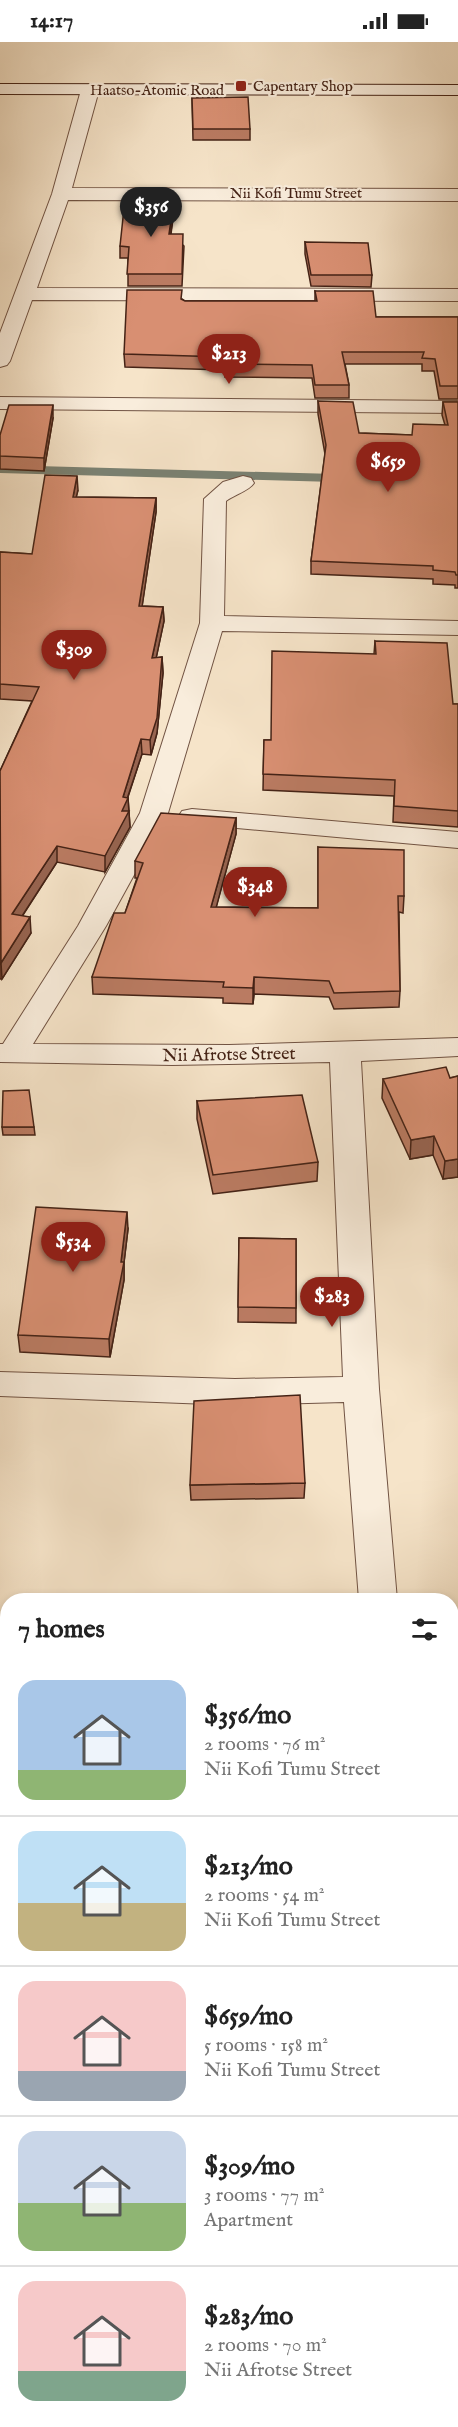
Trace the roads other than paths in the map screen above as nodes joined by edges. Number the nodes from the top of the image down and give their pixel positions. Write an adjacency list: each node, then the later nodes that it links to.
1 (0, 89): 2 (street, Haatso-Atomic Road)
2 (90, 90): 3 (street, Haatso-Atomic Road); 4 (street)
3 (458, 90)
4 (61, 194): 5 (street, Nii Kofi Tumu Street); 6 (street)
5 (458, 195)
6 (23, 294): 7 (street); 8 (street)
7 (458, 295)
8 (0, 361)
9 (0, 403): 10 (street)
10 (458, 407)
11 (243, 483): 12 (street)
12 (212, 623): 13 (street); 14 (street)
13 (458, 628)
14 (154, 813): 15 (street); 17 (street)
15 (458, 840)
16 (458, 1047): 18 (street, Nii Afrotse Street)
17 (6, 1053): 18 (street, Nii Afrotse Street)
18 (345, 1053): 20 (street)
19 (0, 1384): 20 (street)
20 (361, 1389): 21 (street)
21 (377, 1593)

